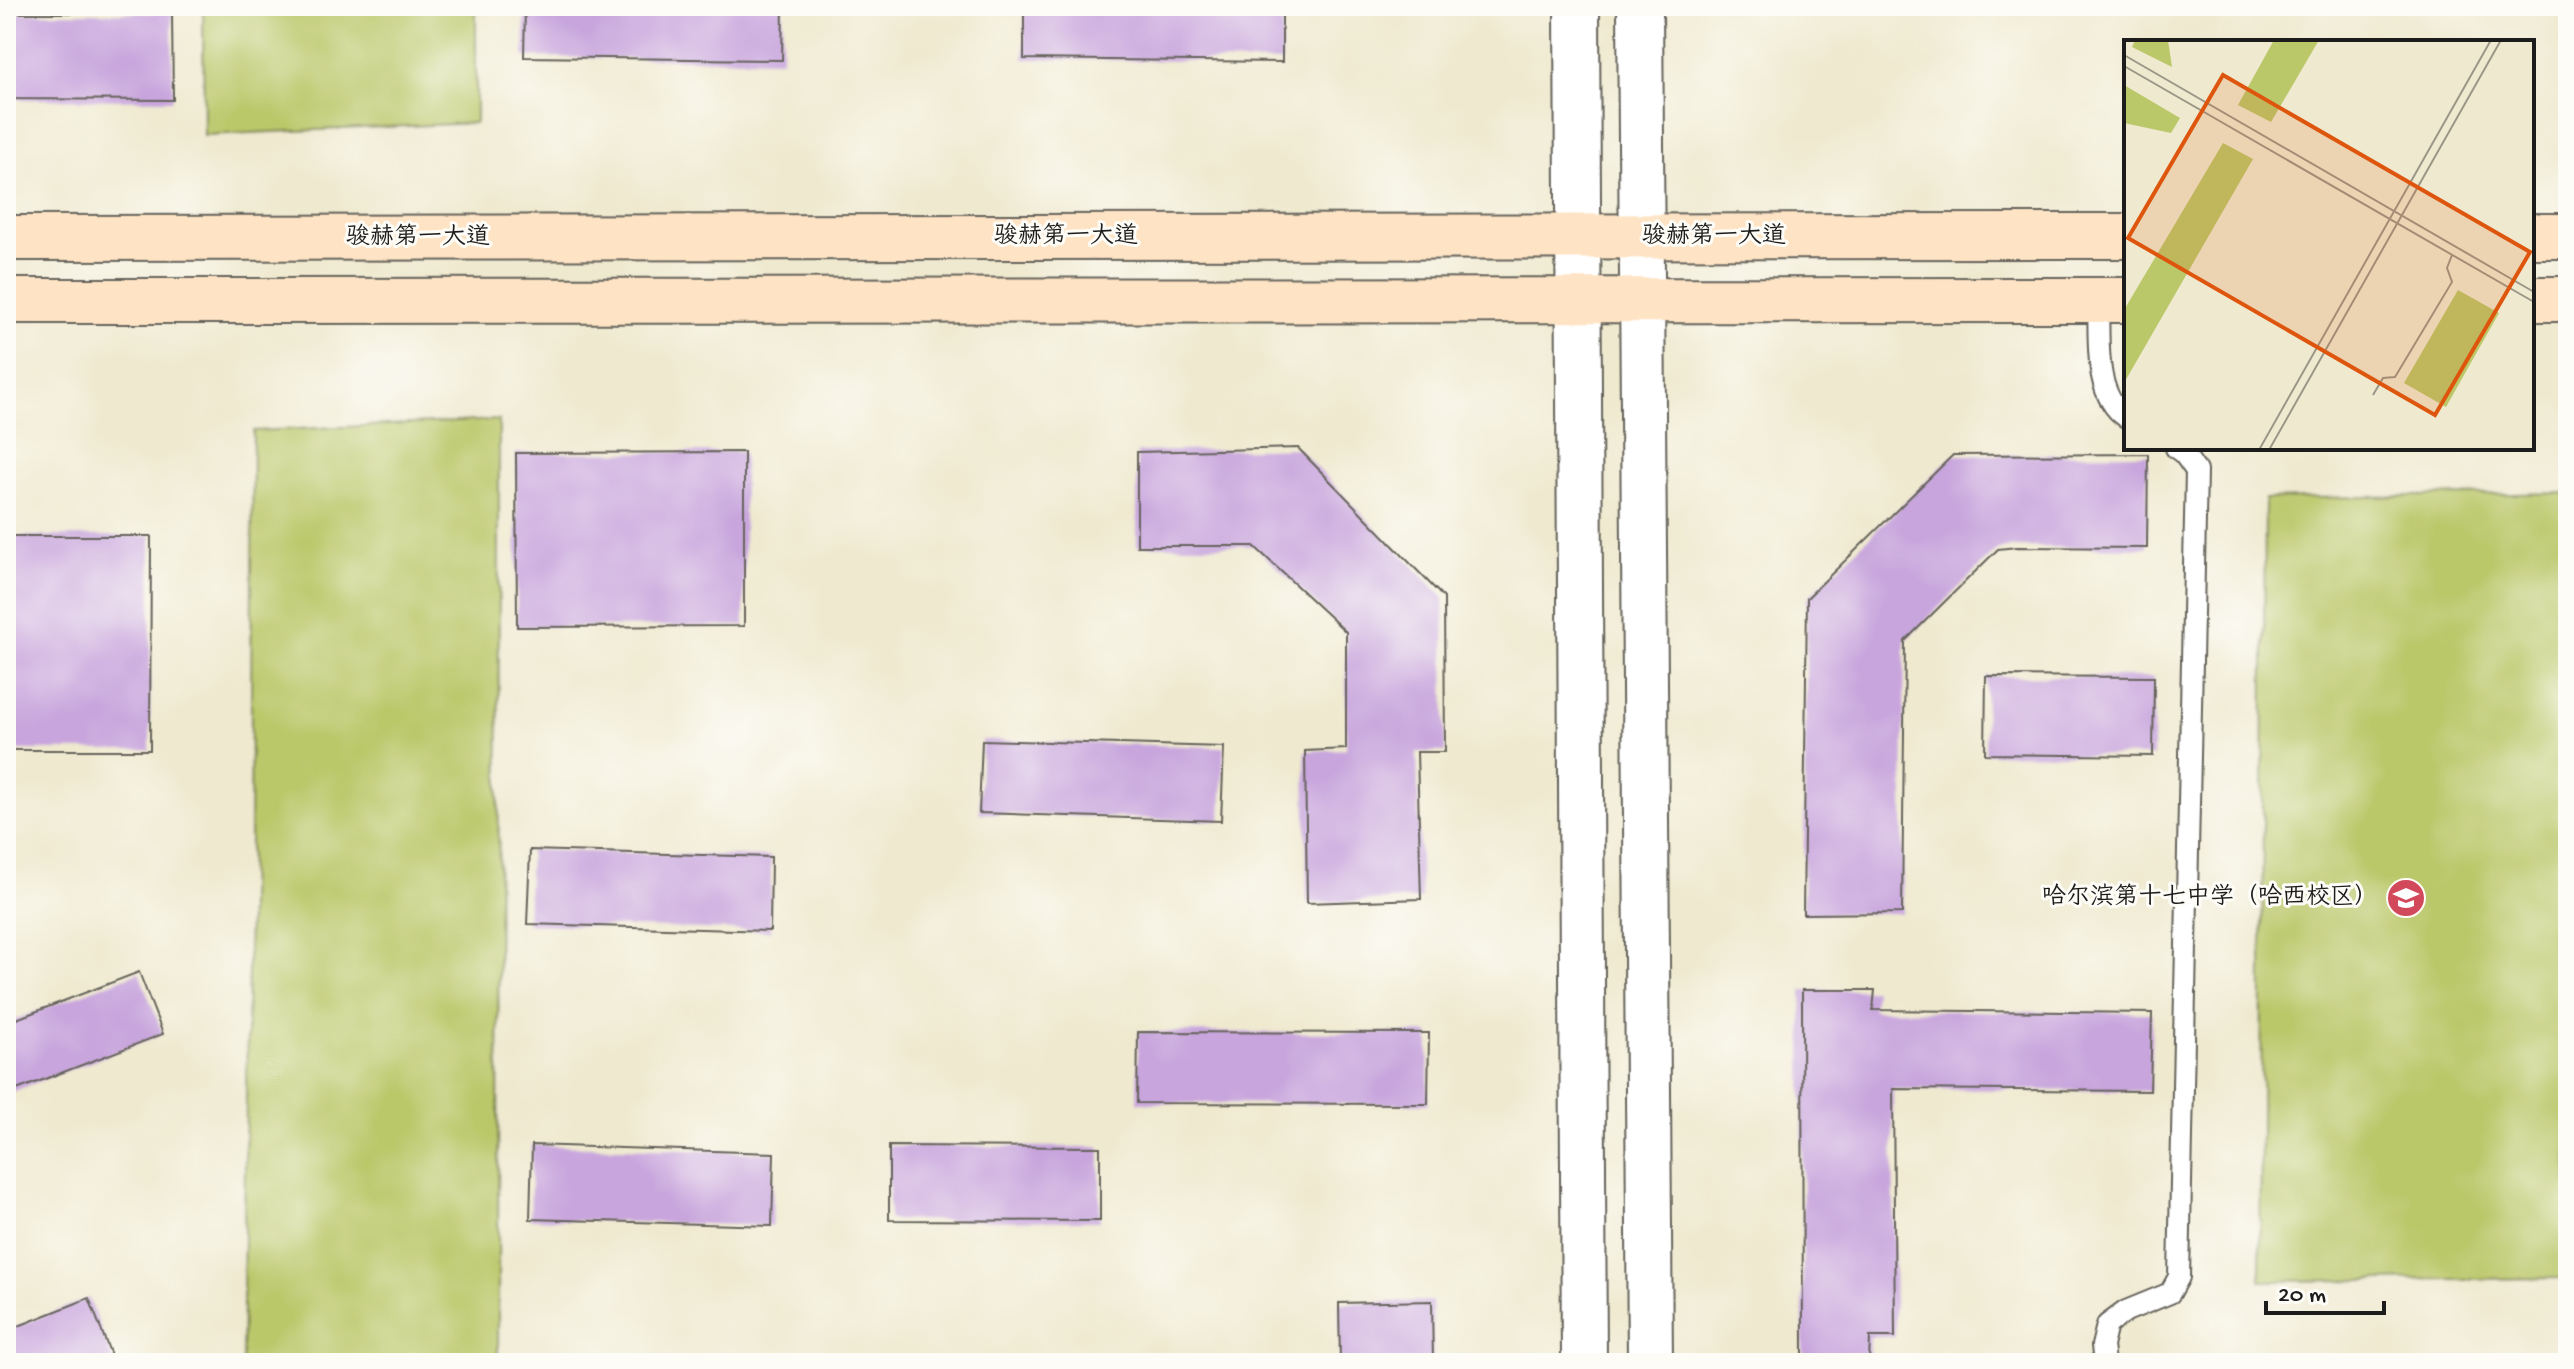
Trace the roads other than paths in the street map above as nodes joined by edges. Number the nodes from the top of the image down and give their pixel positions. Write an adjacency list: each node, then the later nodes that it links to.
1 (1577, 6): 6 (street)
2 (1640, 6): 7 (street)
3 (2124, 236): 7 (main road, 骏赫第一大道)
4 (2534, 236): 5 (main road)
5 (2568, 236)
6 (1580, 237): 7 (main road, 骏赫第一大道); 8 (main road, 骏赫第一大道); 11 (street)
7 (1642, 237): 12 (street)
8 (6, 238)
9 (2534, 299): 10 (main road)
10 (2568, 299)
11 (1580, 300): 12 (main road); 14 (main road); 17 (street)
12 (1644, 300): 13 (main road); 18 (street)
13 (2112, 300): 15 (lane)
14 (6, 301)
15 (2124, 415)
16 (2179, 450): 19 (lane)
17 (1584, 1363)
18 (1650, 1363)
19 (2104, 1363)

